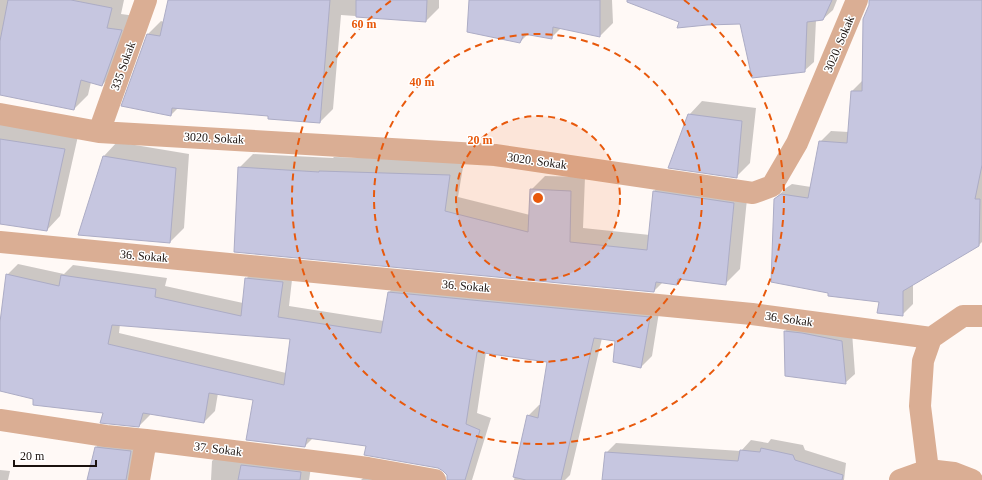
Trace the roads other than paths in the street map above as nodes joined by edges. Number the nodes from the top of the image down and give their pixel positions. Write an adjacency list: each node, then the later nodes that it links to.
1 (146, 0): 4 (street, 335 Sokak)
2 (857, 0): 4 (street, 3020. Sokak)
3 (0, 114): 4 (street, 3020. Sokak)
4 (99, 132)
5 (0, 242): 7 (street, 36. Sokak)
6 (982, 316): 7 (street)
7 (932, 338): 10 (street)
8 (0, 420): 9 (street, 37. Sokak)
9 (146, 440): 11 (street); 12 (street, 37. Sokak)
10 (928, 470): 13 (street); 14 (street)
11 (139, 480)
12 (435, 480)
13 (900, 480)
14 (972, 480)

